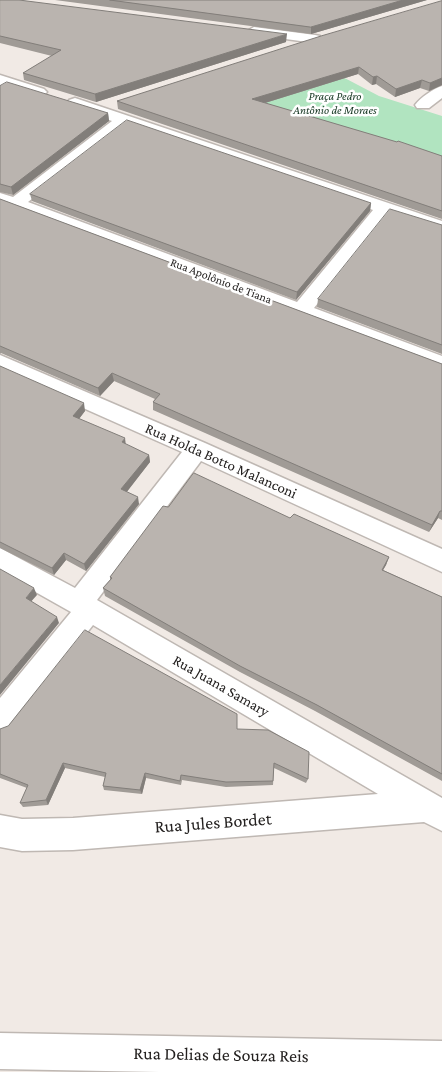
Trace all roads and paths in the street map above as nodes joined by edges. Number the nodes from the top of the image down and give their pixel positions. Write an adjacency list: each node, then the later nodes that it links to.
1 (236, 29): 3 (street)
2 (333, 34): 3 (street)
3 (315, 39): 4 (street)
4 (286, 48)
5 (0, 80): 8 (street)
6 (442, 91): 9 (street)
7 (115, 103): 8 (street)
8 (96, 109): 10 (street)
9 (442, 111)
10 (124, 119): 11 (street); 12 (street)
11 (7, 201): 14 (street, Rua Apolônio de Tiana)
12 (385, 207): 13 (street); 14 (street)
13 (442, 227)
14 (301, 311): 16 (street, Rua Apolônio de Tiana)
15 (0, 362): 17 (street, Rua Holda Botto Malanconi)
16 (442, 364)
17 (197, 449): 19 (street, Rua Holda Botto Malanconi); 20 (street)
18 (0, 559): 20 (street, Rua Juana Samary)
19 (442, 561)
20 (84, 606): 21 (street); 22 (street, Rua Juana Samary)
21 (0, 720)
22 (434, 811): 23 (street, Rua Jules Bordet)
23 (0, 831)
24 (0, 1050): 25 (street, Rua Delias de Souza Reis)
25 (442, 1059)

